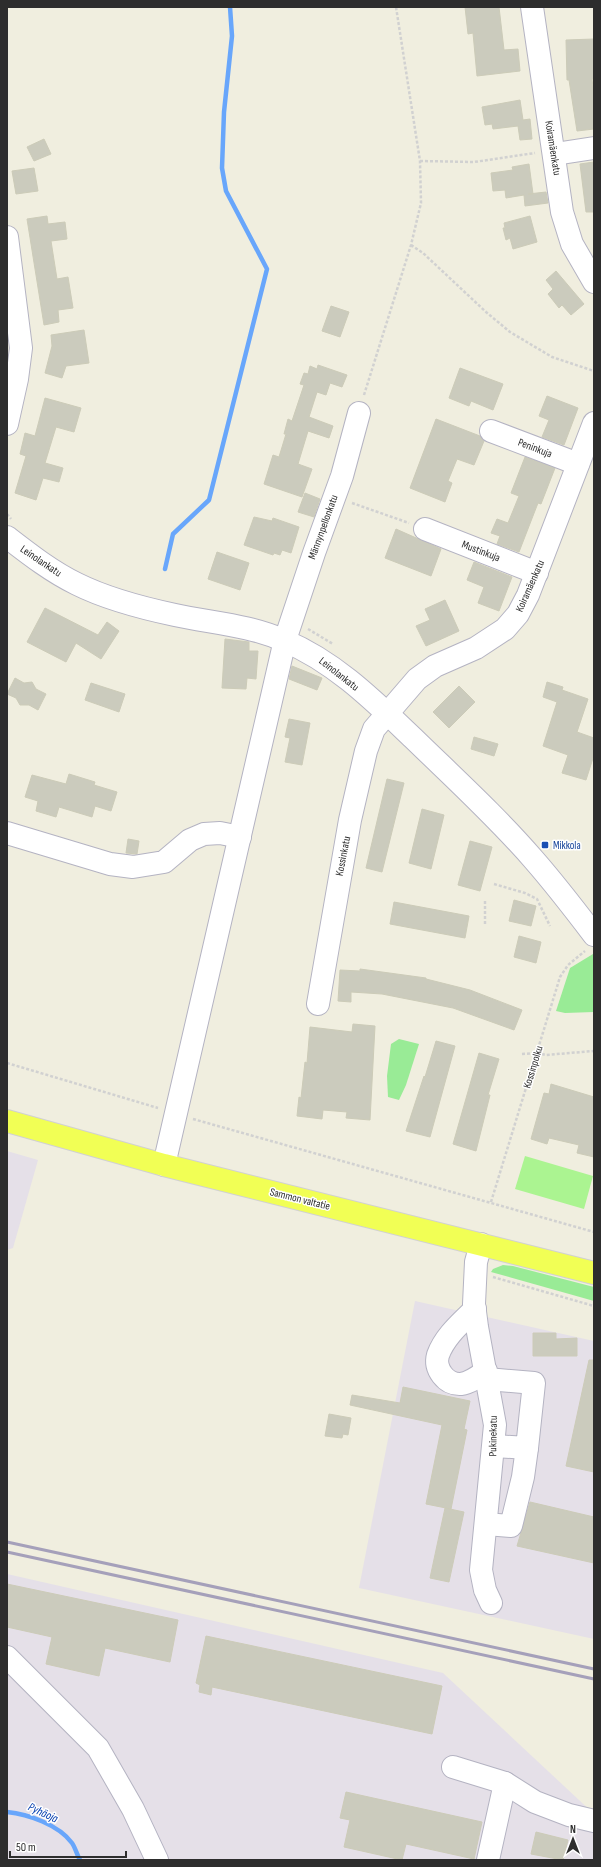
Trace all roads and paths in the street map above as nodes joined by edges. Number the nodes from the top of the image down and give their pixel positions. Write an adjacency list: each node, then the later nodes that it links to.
1 (396, 7): 5 (path)
2 (532, 7): 4 (street, Koiramäenkatu)
3 (594, 148): 4 (street)
4 (554, 152): 5 (path); 8 (street, Koiramäenkatu)
5 (420, 161): 7 (path)
6 (7, 237): 12 (street)
7 (411, 245): 9 (path); 10 (path)
8 (594, 282)
9 (594, 370)
10 (359, 413): 15 (street, Männynpellonkatu)
11 (594, 423): 14 (street, Koiramäenkatu)
12 (7, 424)
13 (491, 431): 14 (street, Peninkuja)
14 (578, 464): 18 (street, Koiramäenkatu)
15 (335, 496): 16 (path); 19 (street, Männynpellonkatu)
16 (425, 529): 18 (street, Mustinkuja)
17 (7, 537): 19 (street, Leinolankatu)
18 (537, 573): 20 (street, Koiramäenkatu)
19 (285, 640): 20 (street, Leinolankatu); 22 (street, Männynpellonkatu)
20 (386, 714): 27 (street, Leinolankatu); 28 (street, Kossinkatu)
21 (7, 833): 22 (street)
22 (240, 837): 33 (street, Männynpellonkatu)
23 (494, 884): 26 (path)
24 (485, 901): 25 (path)
25 (485, 924)
26 (550, 926)
27 (591, 932): 30 (path, Kossinpolku)
28 (318, 1004)
29 (594, 1051): 30 (path)
30 (537, 1053): 31 (path); 36 (path, Kossinpolku)
31 (522, 1054)
32 (7, 1063): 33 (path)
33 (176, 1114): 35 (street, Männynpellonkatu); 36 (path)
34 (7, 1121): 35 (main road, Sammon valtatie)
35 (164, 1165): 38 (main road, Sammon valtatie)
36 (491, 1202): 37 (path)
37 (594, 1232)
38 (481, 1244): 39 (street, Pukinekatu); 40 (main road, Sammon valtatie)
39 (476, 1271): 41 (path); 42 (street, Pukinekatu)
40 (594, 1273)
41 (594, 1306)
42 (475, 1309): 43 (street, Pukinekatu); 43 (street)
43 (487, 1375): 44 (street, Pukinekatu); 45 (street)
44 (494, 1446): 45 (street); 46 (street, Pukinekatu)
45 (527, 1448): 46 (street)
46 (486, 1524): 47 (street, Pukinekatu)
47 (491, 1603)
48 (7, 1657): 52 (street)
49 (453, 1767): 50 (street)
50 (505, 1784): 51 (street); 53 (street)
51 (594, 1821)
52 (157, 1860)
53 (488, 1860)

